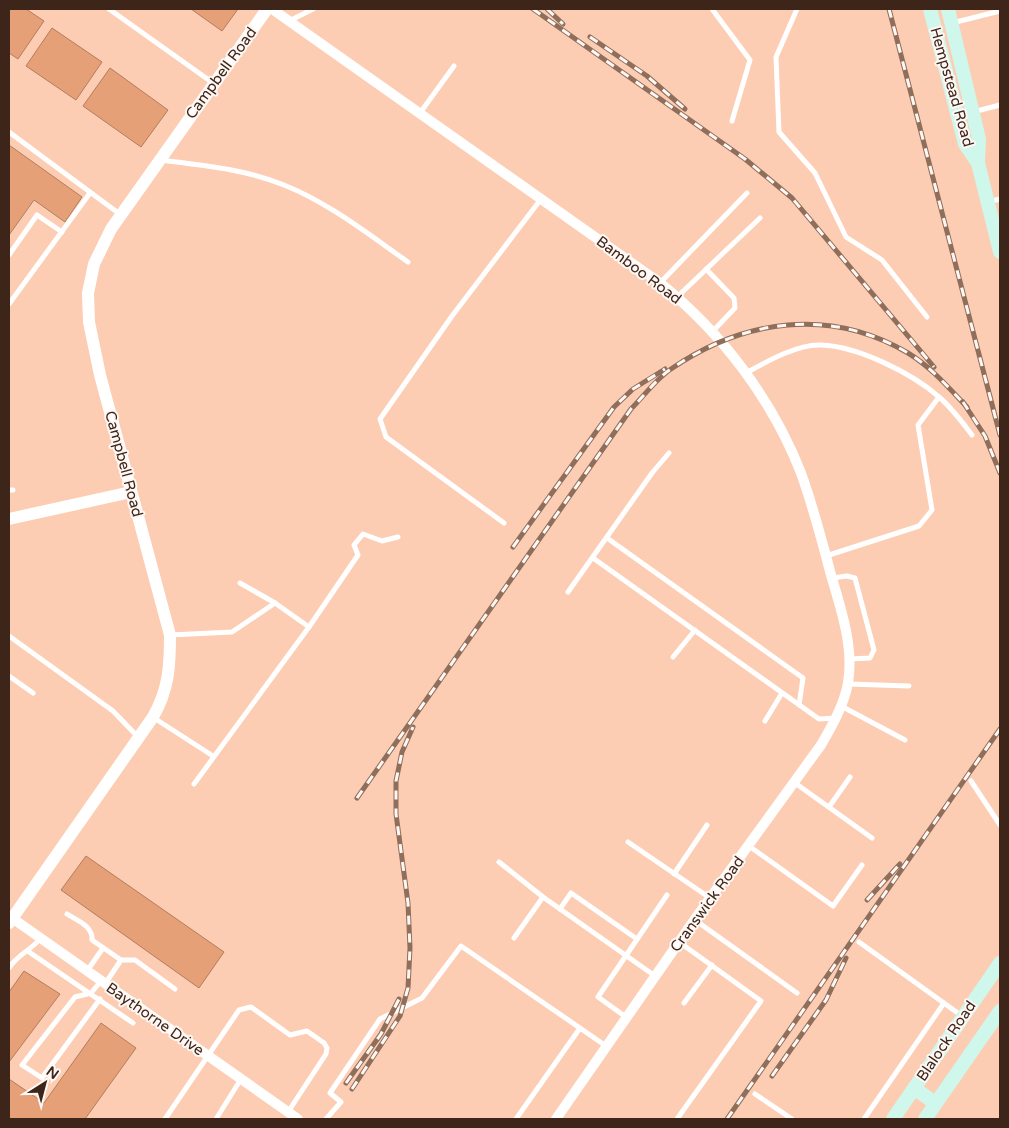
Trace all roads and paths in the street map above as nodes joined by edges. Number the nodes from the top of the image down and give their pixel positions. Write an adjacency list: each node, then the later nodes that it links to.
1 (109, 9): 13 (lane)
2 (267, 9): 13 (street, Campbell Road)
3 (272, 9): 10 (street, Bamboo Road)
4 (313, 9): 10 (lane)
5 (712, 9): 19 (lane)
6 (797, 9): 38 (lane)
7 (930, 9): 15 (main road, Hempstead Road)
8 (948, 9): 11 (main road, Hempstead Road)
9 (1000, 11): 11 (lane)
10 (289, 21): 18 (street, Bamboo Road)
11 (951, 24): 14 (main road, Hempstead Road)
12 (454, 66): 18 (lane)
13 (213, 83): 21 (street, Campbell Road)
14 (967, 89): 15 (main road); 17 (main road, Hempstead Road)
15 (952, 93): 22 (main road, Hempstead Road)
16 (1000, 104): 17 (lane)
17 (972, 112): 22 (main road, Hempstead Road)
18 (420, 114): 25 (street, Bamboo Road)
19 (732, 120)
20 (9, 132): 23 (lane)
21 (159, 160): 27 (street, Campbell Road); 33 (lane)
22 (978, 163): 26 (main road, Hempstead Road)
23 (90, 193): 27 (lane); 30 (lane)
24 (746, 193): 35 (lane)
25 (541, 198): 35 (street, Bamboo Road); 46 (lane)
26 (994, 200): 29 (main road, Hempstead Road)
27 (121, 215): 44 (street, Campbell Road)
28 (760, 218): 34 (lane)
29 (997, 227): 31 (main road, Hempstead Road)
30 (62, 232): 32 (lane); 37 (lane)
31 (1000, 252)
32 (9, 255)
33 (408, 262)
34 (706, 269): 36 (lane); 39 (lane)
35 (660, 282): 36 (street, Bamboo Road)
36 (677, 297): 39 (street, Bamboo Road)
37 (9, 304)
38 (927, 317)
39 (712, 332): 40 (street, Bamboo Road)
40 (746, 373): 41 (lane); 49 (street, Bamboo Road)
41 (939, 397): 42 (lane); 49 (lane)
42 (972, 435)
43 (669, 453): 48 (lane)
44 (131, 492): 45 (street); 57 (street, Campbell Road)
45 (9, 518)
46 (504, 523)
47 (398, 537): 55 (lane)
48 (607, 538): 50 (lane); 66 (lane)
49 (826, 556): 51 (street, Bamboo Road)
50 (592, 558): 53 (lane); 56 (lane)
51 (832, 578): 60 (street, Bamboo Road); 60 (lane)
52 (240, 583): 54 (lane)
53 (568, 592)
54 (275, 603): 55 (lane); 57 (lane)
55 (309, 627): 73 (lane)
56 (695, 630): 59 (lane); 65 (lane)
57 (170, 635): 68 (street, Campbell Road)
58 (9, 636): 71 (lane)
59 (673, 657)
60 (850, 659): 62 (street, Bamboo Road)
61 (9, 676): 64 (lane)
62 (848, 684): 63 (lane); 67 (street, Cranswick Road)
63 (909, 686)
64 (33, 693)
65 (782, 693): 66 (lane); 70 (lane)
66 (799, 705): 69 (lane)
67 (840, 706): 69 (street, Cranswick Road); 72 (lane)
68 (153, 717): 71 (street, Campbell Road); 73 (lane)
69 (836, 718): 76 (street, Cranswick Road)
70 (765, 720)
71 (139, 737): 93 (street, Campbell Road)
72 (905, 740)
73 (213, 756): 77 (lane)
74 (850, 777): 78 (lane)
75 (971, 781): 79 (lane)
76 (795, 783): 78 (lane); 83 (street, Cranswick Road)
77 (194, 784)
78 (829, 807): 81 (lane)
79 (1000, 824)
80 (707, 825): 86 (lane)
81 (872, 838)
82 (628, 842): 86 (lane)
83 (748, 846): 85 (lane); 89 (street, Cranswick Road)
84 (499, 862): 88 (lane)
85 (862, 865)
86 (674, 874): 89 (lane)
87 (666, 895): 96 (lane)
88 (543, 897): 90 (lane); 95 (lane)
89 (710, 898): 92 (street, Cranswick Road)
90 (560, 909): 96 (lane); 101 (lane)
91 (67, 914): 99 (lane)
92 (695, 919): 97 (street, Cranswick Road); 111 (lane)
93 (10, 921): 94 (street, Baythorne Drive)
94 (41, 938): 100 (lane); 106 (street, Baythorne Drive)
95 (514, 938)
96 (637, 939): 101 (lane)
97 (679, 942): 104 (lane); 107 (street, Cranswick Road)
98 (859, 942): 114 (lane)
99 (103, 948): 102 (lane); 106 (lane)
100 (29, 952): 105 (lane); 110 (lane)
101 (626, 956): 107 (lane); 117 (lane)
102 (121, 960): 108 (lane); 109 (lane)
103 (1000, 963): 116 (main road, Blalock Road)
104 (712, 965): 113 (lane); 133 (lane)
105 (9, 968)
106 (87, 971): 108 (street, Baythorne Drive)
107 (655, 976): 117 (street, Cranswick Road)
108 (103, 982): 110 (lane); 121 (street, Baythorne Drive)
109 (174, 989)
110 (91, 993): 112 (lane); 112 (lane)
111 (797, 993)
112 (100, 999): 118 (lane)
113 (684, 1003)
114 (944, 1003): 116 (lane); 135 (lane)
115 (1000, 1011): 125 (main road, Blalock Road)
116 (962, 1016): 123 (main road, Blalock Road)
117 (626, 1017): 120 (street, Cranswick Road)
118 (133, 1023)
119 (580, 1028): 120 (lane); 130 (lane); 131 (lane)
120 (606, 1046): 132 (street, Cranswick Road)
121 (209, 1057): 122 (street, Baythorne Drive); 126 (lane); 127 (lane)
122 (240, 1079): 126 (street, Baythorne Drive); 128 (lane)
123 (914, 1088): 125 (main road); 136 (main road, Blalock Road)
124 (755, 1094): 134 (lane)
125 (935, 1103): 137 (main road, Blalock Road)
126 (288, 1112): 129 (street, Baythorne Drive)
127 (165, 1119)
128 (216, 1119)
129 (298, 1119)
130 (326, 1119)
131 (516, 1119)
132 (556, 1119)
133 (677, 1119)
134 (792, 1119)
135 (864, 1119)
136 (893, 1119)
137 (925, 1119)

